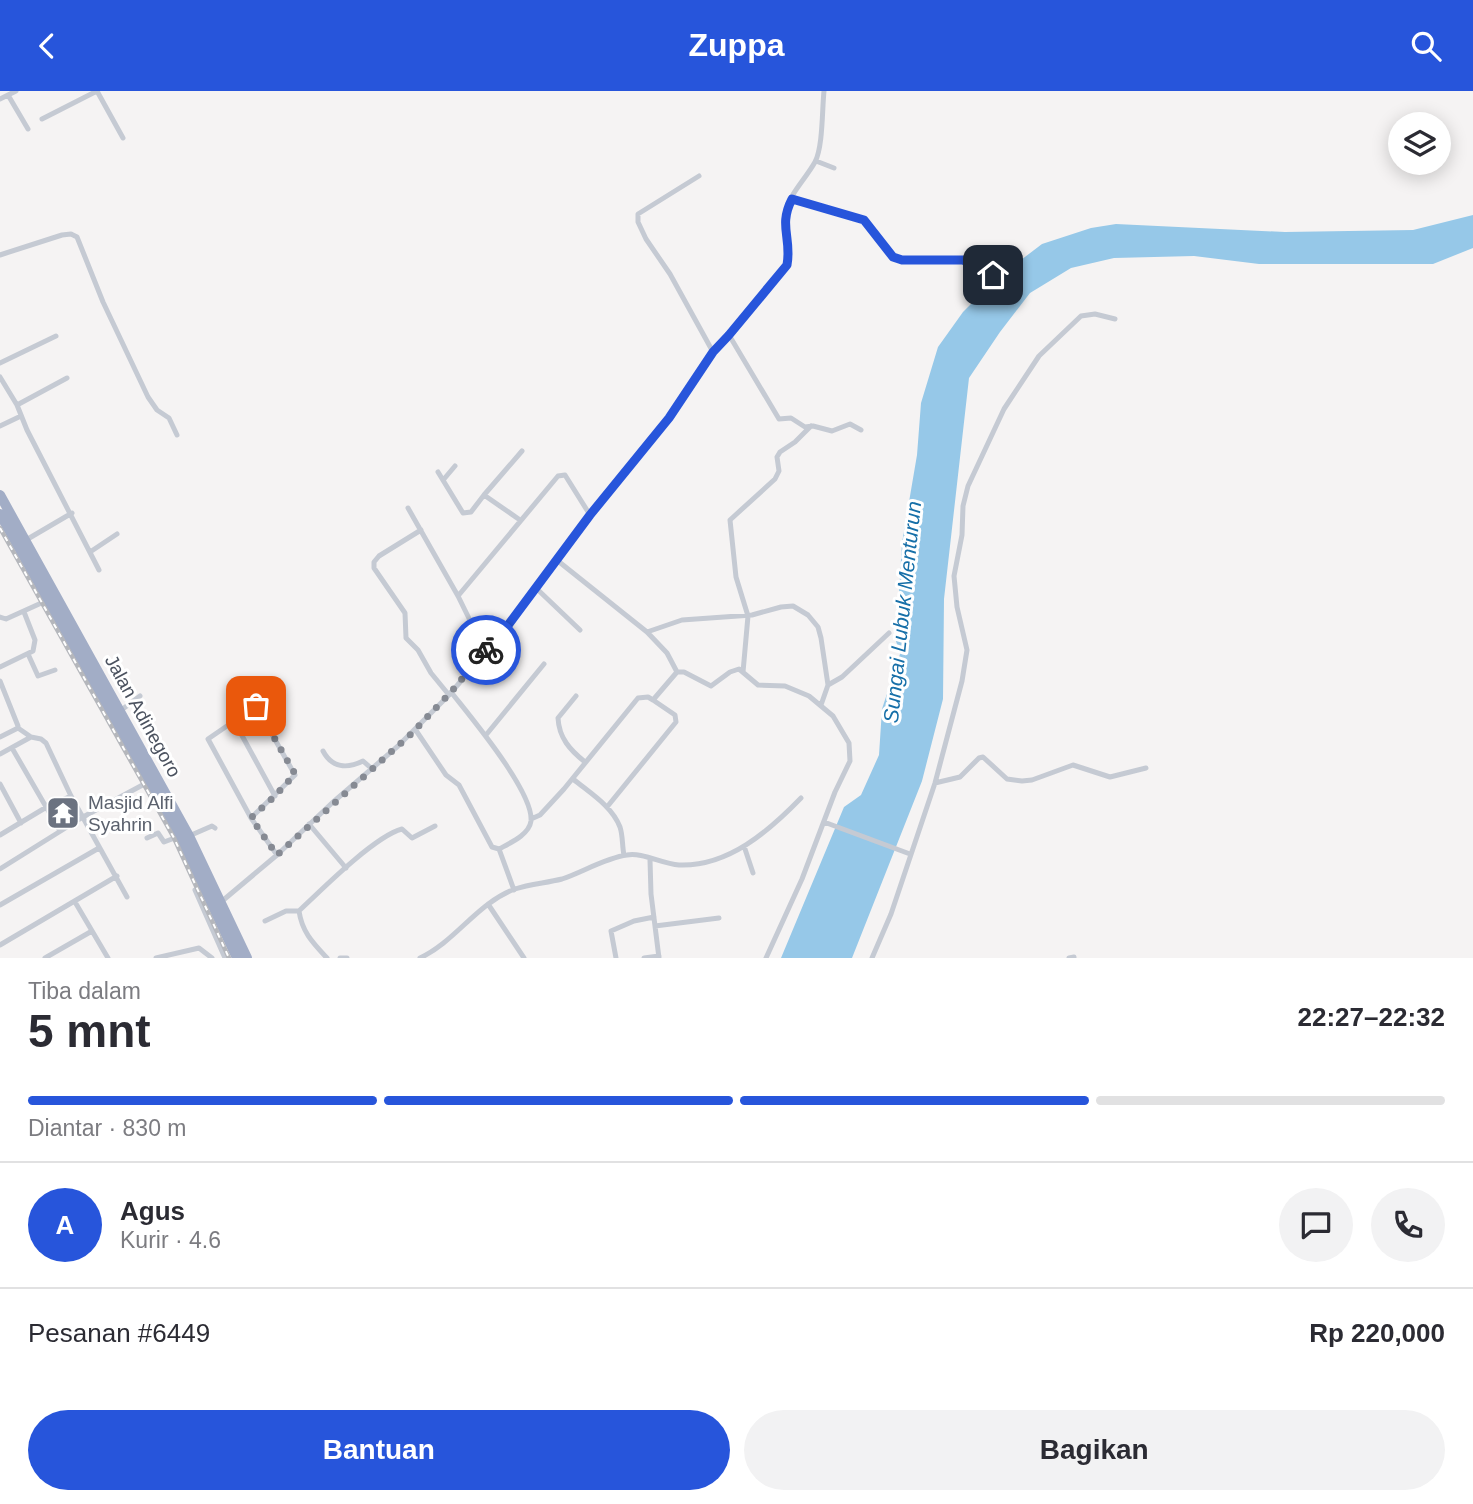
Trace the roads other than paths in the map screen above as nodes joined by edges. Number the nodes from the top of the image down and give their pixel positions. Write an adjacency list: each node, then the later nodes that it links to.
1 (16, 91): 4 (street)
2 (97, 91): 6 (street); 8 (street)
3 (824, 91): 9 (street)
4 (8, 95): 5 (street); 7 (street)
5 (0, 99)
6 (42, 119)
7 (28, 129)
8 (123, 138)
9 (816, 161): 10 (street); 12 (street)
10 (834, 168)
11 (699, 176): 18 (street)
12 (792, 199): 14 (street); 17 (street)
13 (0, 255): 27 (street)
14 (993, 275)
15 (1115, 319): 87 (street)
16 (56, 335): 19 (street)
17 (729, 335): 18 (street); 25 (street)
18 (713, 352): 37 (street)
19 (0, 363)
20 (0, 377): 22 (street)
21 (67, 378): 22 (street)
22 (18, 405): 23 (street)
23 (21, 416): 24 (street); 35 (street)
24 (0, 426)
25 (811, 426): 26 (street); 49 (street)
26 (861, 430)
27 (177, 435)
28 (522, 451): 33 (street)
29 (455, 466): 31 (street)
30 (438, 472): 31 (street)
31 (443, 479): 33 (street)
32 (0, 495): 41 (highway, Jalan Adinegoro)
33 (484, 495): 38 (street)
34 (408, 508): 39 (street)
35 (72, 513): 41 (street); 42 (street)
36 (0, 514): 47 (highway, Jalan Adinegoro)
37 (590, 515): 38 (street); 43 (street)
38 (520, 520): 46 (street)
39 (421, 530): 46 (street); 65 (street)
40 (117, 534): 42 (street)
41 (26, 540): 52 (highway, Jalan Adinegoro)
42 (90, 552): 44 (street)
43 (558, 561): 45 (street); 53 (street)
44 (99, 570)
45 (536, 588): 51 (street); 56 (street)
46 (458, 596): 56 (street)
47 (48, 600): 48 (street); 52 (highway, Jalan Adinegoro)
48 (24, 611): 50 (street); 57 (street)
49 (748, 615): 53 (street); 62 (street); 64 (street)
50 (0, 617)
51 (580, 630)
52 (70, 631): 55 (highway, Jalan Adinegoro)
53 (647, 632): 61 (street)
54 (889, 633): 64 (street)
55 (79, 645): 72 (highway, Jalan Adinegoro); 86 (highway, Jalan Adinegoro)
56 (485, 651): 65 (street)
57 (28, 654): 59 (street); 60 (street)
58 (544, 664): 76 (street)
59 (0, 667)
60 (55, 670)
61 (677, 672): 62 (street); 69 (street)
62 (743, 672): 71 (street)
63 (0, 681): 68 (street)
64 (828, 685): 71 (street)
65 (450, 694): 75 (street); 76 (street)
66 (576, 696): 82 (street)
67 (140, 697): 72 (street)
68 (8, 698): 70 (street); 74 (street)
69 (653, 700): 82 (street); 92 (street)
70 (0, 702)
71 (821, 705): 98 (street)
72 (120, 711): 104 (highway, Jalan Adinegoro)
73 (234, 720): 90 (street); 90 (street); 95 (street)
74 (18, 728): 77 (street); 78 (street)
75 (415, 729): 84 (street); 108 (street)
76 (486, 736): 96 (street)
77 (0, 737)
78 (30, 737): 79 (street); 89 (street)
79 (12, 748): 81 (street); 93 (street)
80 (323, 751): 84 (street)
81 (0, 754)
82 (586, 762): 85 (street)
83 (1146, 768): 87 (street)
84 (372, 769): 99 (street)
85 (573, 779): 92 (street); 96 (street)
86 (150, 781): 94 (street); 104 (highway, Jalan Adinegoro)
87 (935, 783): 109 (street)
88 (0, 784): 97 (street)
89 (71, 796): 93 (street); 94 (street)
90 (275, 796): 95 (street)
91 (801, 798): 106 (street)
92 (607, 807): 111 (street)
93 (45, 808): 97 (street); 102 (street)
94 (83, 817): 102 (street); 107 (street)
95 (251, 818): 110 (street)
96 (531, 819): 108 (street)
97 (21, 823): 103 (street)
98 (827, 823): 109 (street); 147 (street)
99 (309, 824): 110 (street); 113 (street)
100 (435, 826): 113 (street)
101 (215, 828): 104 (street)
102 (60, 831): 114 (street)
103 (0, 835)
104 (185, 836): 105 (street); 121 (highway, Jalan Adinegoro); 138 (highway, Jalan Adinegoro)
105 (147, 838)
106 (744, 846): 112 (street); 115 (street)
107 (99, 848): 116 (street); 123 (street)
108 (499, 849): 118 (street)
109 (908, 853): 148 (street)
110 (277, 855): 121 (street)
111 (624, 855): 112 (street); 118 (street)
112 (650, 860): 125 (street)
113 (346, 868): 124 (street)
114 (0, 869)
115 (753, 873)
116 (117, 876): 119 (street); 120 (street)
117 (195, 890): 137 (street)
118 (514, 890): 122 (street)
119 (127, 897)
120 (75, 902): 129 (street); 130 (street)
121 (221, 902): 139 (highway, Jalan Adinegoro)
122 (488, 904): 131 (street); 143 (street)
123 (0, 905)
124 (299, 911): 127 (street); 140 (street)
125 (654, 917): 128 (street); 145 (street)
126 (719, 918): 128 (street)
127 (265, 921)
128 (655, 926): 132 (street)
129 (92, 931): 133 (street); 134 (street)
130 (0, 945)
131 (523, 955): 144 (street)
132 (659, 957): 146 (street)
133 (45, 958)
134 (108, 958)
135 (156, 958): 136 (street)
136 (212, 958)
137 (225, 958)
138 (237, 958)
139 (247, 958)
140 (327, 958)
141 (340, 958): 142 (street)
142 (346, 958)
143 (420, 958)
144 (513, 958)
145 (616, 958)
146 (644, 958)
147 (766, 958)
148 (872, 958)

